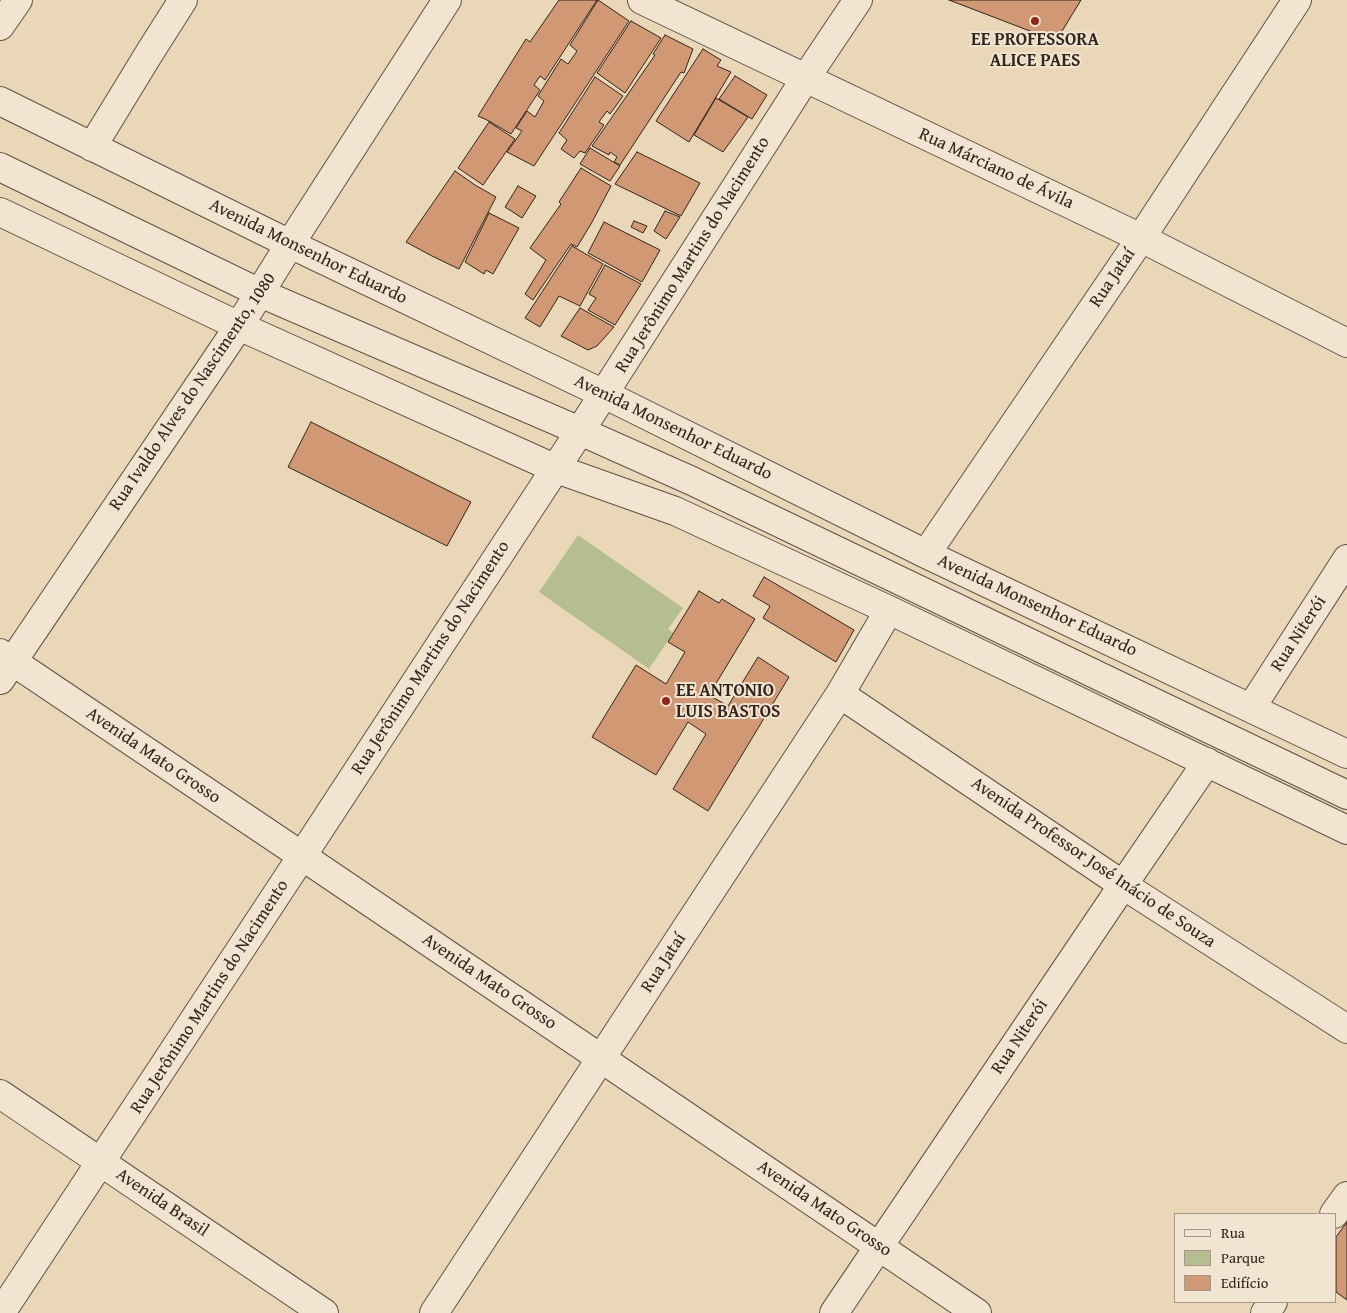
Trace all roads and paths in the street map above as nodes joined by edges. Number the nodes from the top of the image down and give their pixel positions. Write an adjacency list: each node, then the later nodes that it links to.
1 (18, 0): 7 (street)
2 (183, 0): 10 (street)
3 (447, 0): 14 (street, Rua Ivaldo Alves do Nascimento, 1080)
4 (642, 0): 8 (street, Rua Márciano de Ávila)
5 (858, 0): 8 (street, Rua Jerônimo Martins do Nacimento)
6 (1297, 0): 13 (street, Rua Jataí)
7 (0, 26)
8 (805, 79): 13 (street, Rua Márciano de Ávila); 18 (street, Rua Jerônimo Martins do Nacimento)
9 (0, 101): 10 (street, Avenida Monsenhor Eduardo)
10 (92, 146): 14 (street, Avenida Monsenhor Eduardo)
11 (0, 167): 15 (street)
12 (0, 212): 16 (street)
13 (1141, 238): 17 (street, Rua Márciano de Ávila); 21 (street, Rua Jataí)
14 (290, 244): 15 (street, Rua Ivaldo Alves do Nascimento, 1080); 18 (street, Avenida Monsenhor Eduardo)
15 (260, 293): 16 (street, Rua Ivaldo Alves do Nascimento, 1080); 19 (street)
16 (239, 326): 20 (street); 24 (street, Rua Ivaldo Alves do Nascimento, 1080)
17 (1347, 343)
18 (604, 394): 19 (street, Rua Jerônimo Martins do Nacimento); 21 (street, Avenida Monsenhor Eduardo)
19 (580, 431): 20 (street, Rua Jerônimo Martins do Nacimento); 29 (street)
20 (554, 468): 23 (street); 31 (street, Rua Jerônimo Martins do Nacimento)
21 (926, 554): 26 (street, Avenida Monsenhor Eduardo)
22 (1347, 559): 26 (street, Rua Niterói)
23 (889, 610): 25 (street, Rua Jataí); 28 (street)
24 (4, 665): 31 (street, Avenida Mato Grosso)
25 (840, 694): 32 (street, Avenida Professor José Inácio de Souza); 34 (street, Rua Jataí)
26 (1251, 708): 27 (street, Avenida Monsenhor Eduardo)
27 (1347, 754)
28 (1207, 762): 30 (street); 32 (street, Rua Niterói)
29 (1347, 795)
30 (1347, 830)
31 (302, 856): 34 (street, Avenida Mato Grosso); 36 (street, Rua Jerônimo Martins do Nacimento)
32 (1123, 884): 33 (street, Avenida Professor José Inácio de Souza); 39 (street, Rua Niterói)
33 (1347, 1029)
34 (602, 1058): 39 (street, Avenida Mato Grosso); 42 (street, Rua Jataí)
35 (0, 1094): 36 (street, Avenida Brasil)
36 (101, 1162): 40 (street, Rua Jerônimo Martins do Nacimento); 41 (street, Avenida Brasil)
37 (1347, 1196): 38 (street)
38 (1335, 1213)
39 (878, 1246): 43 (street, Rua Niterói); 44 (street, Avenida Mato Grosso)
40 (1, 1313)
41 (324, 1313)
42 (434, 1313)
43 (834, 1313)
44 (976, 1313)

